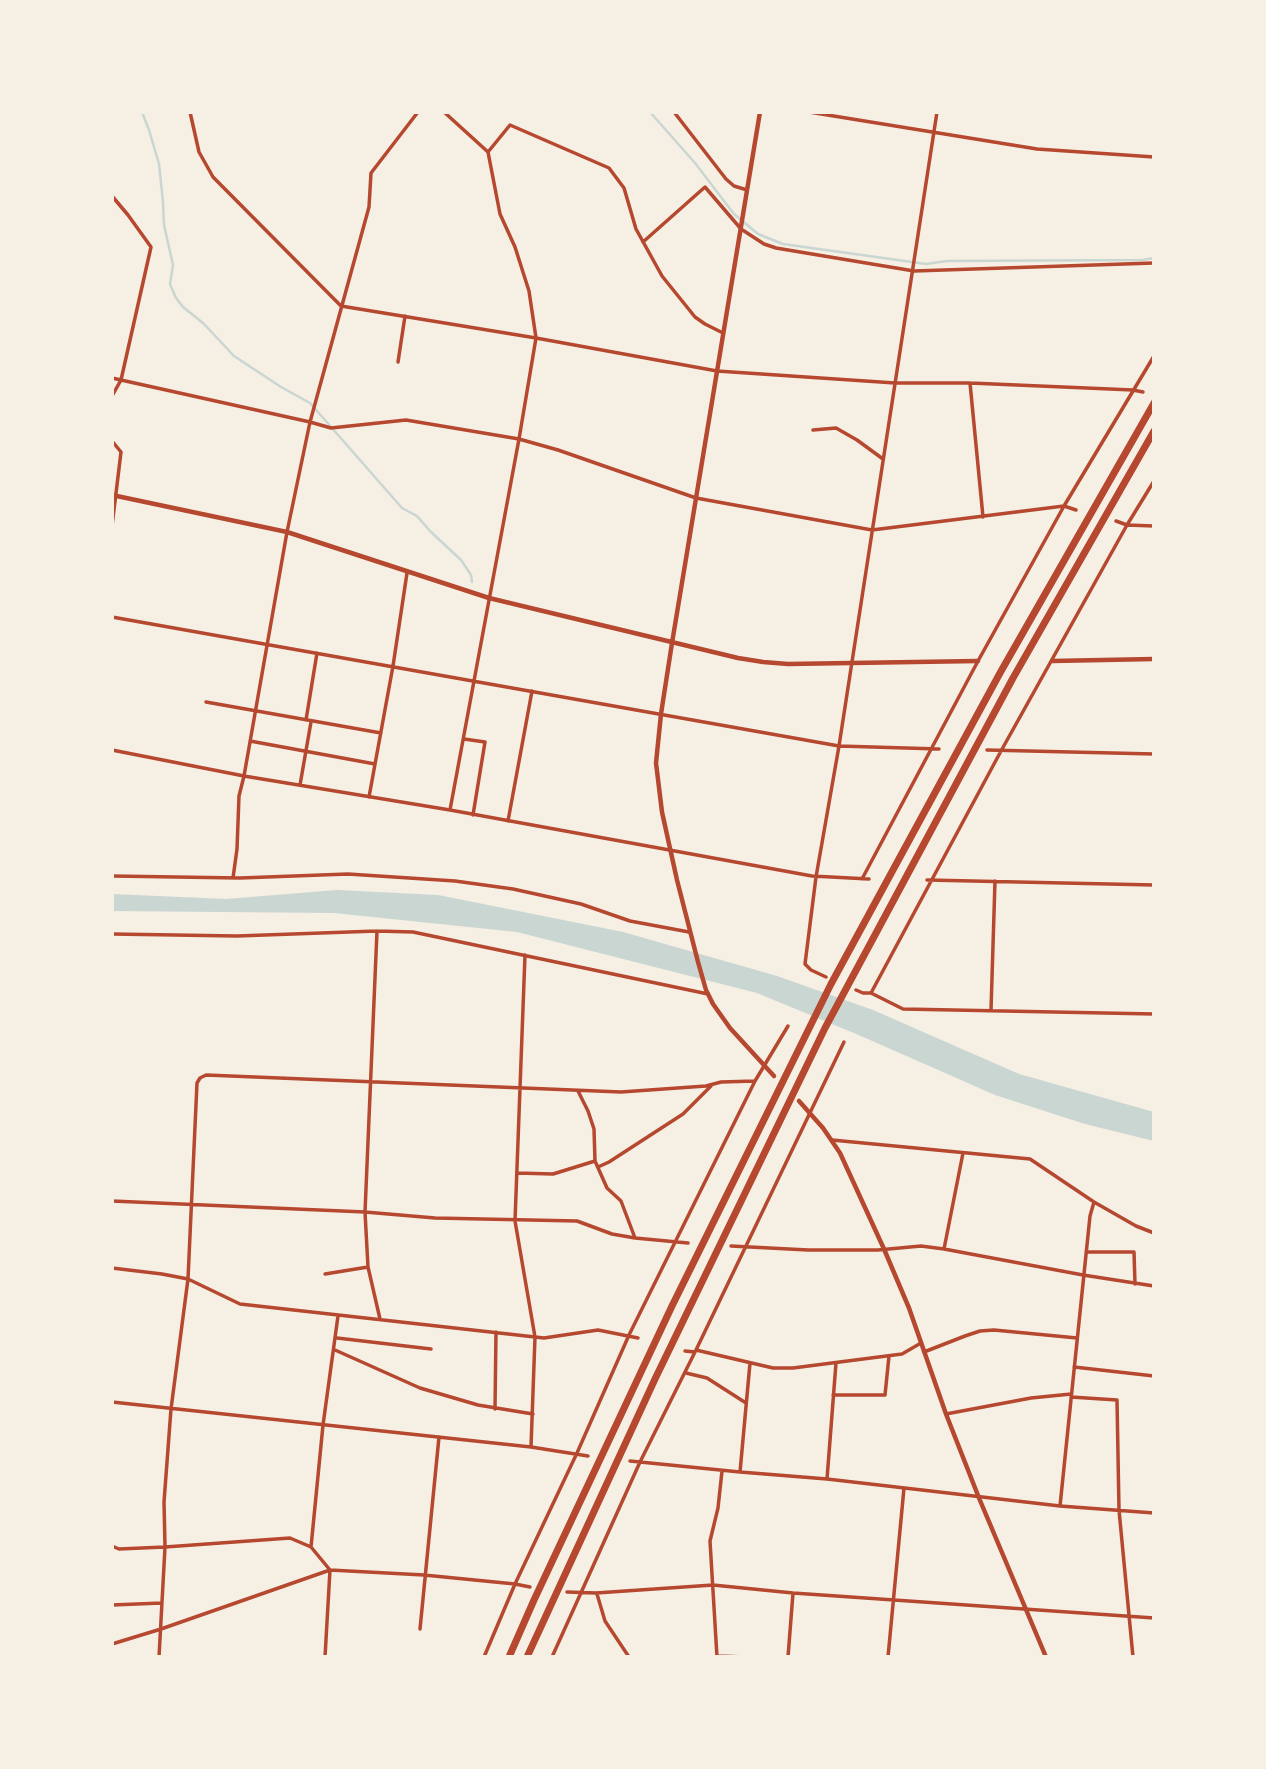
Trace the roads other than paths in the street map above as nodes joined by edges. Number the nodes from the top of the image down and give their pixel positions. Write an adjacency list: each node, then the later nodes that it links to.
1 (190, 112): 17 (street)
2 (418, 112): 17 (street)
3 (444, 112): 9 (street)
4 (674, 112): 11 (street)
5 (760, 112): 11 (street)
6 (809, 112): 8 (street)
7 (937, 112): 8 (street)
8 (934, 133): 10 (street); 16 (street)
9 (488, 152): 14 (street); 20 (street)
10 (1154, 157)
11 (747, 190): 13 (street)
12 (112, 196): 25 (street)
13 (741, 229): 14 (street); 16 (street); 19 (street)
14 (643, 242): 19 (street)
15 (1154, 262): 16 (street)
16 (914, 271): 26 (street)
17 (341, 306): 18 (street); 32 (street)
18 (405, 316): 20 (street); 22 (street)
19 (723, 333): 23 (street)
20 (536, 338): 23 (street); 35 (street)
21 (1154, 356): 28 (street)
22 (398, 362)
23 (717, 371): 26 (street); 40 (street)
24 (112, 378): 25 (street)
25 (121, 380): 30 (street); 32 (street)
26 (895, 383): 27 (street); 37 (street)
27 (970, 383): 28 (street); 43 (street)
28 (1133, 390): 29 (street); 41 (street)
29 (1143, 392)
30 (112, 396)
31 (1154, 403): 209 (highway)
32 (310, 422): 35 (street); 49 (street)
33 (813, 430): 37 (street)
34 (1154, 431): 210 (highway)
35 (519, 439): 40 (street); 51 (street)
36 (112, 441): 39 (street)
37 (883, 459): 48 (street)
38 (1154, 481): 45 (street)
39 (114, 496): 46 (street); 49 (street)
40 (696, 498): 48 (street); 53 (street)
41 (1064, 506): 42 (street); 43 (street); 57 (street)
42 (1076, 510)
43 (983, 517): 48 (street)
44 (1116, 522): 45 (street)
45 (1127, 525): 47 (street); 58 (street)
46 (112, 526)
47 (1154, 526)
48 (872, 530): 59 (street)
49 (287, 532): 50 (street); 54 (street)
50 (407, 573): 51 (street); 60 (street)
51 (489, 598): 53 (street); 61 (street)
52 (112, 617): 54 (street)
53 (672, 643): 59 (street); 65 (street)
54 (267, 645): 55 (street); 64 (street)
55 (317, 653): 60 (street); 66 (street)
56 (1154, 659): 58 (street)
57 (978, 661): 59 (street); 71 (street)
58 (1052, 661): 76 (street)
59 (851, 663): 70 (street)
60 (393, 666): 61 (street); 67 (street)
61 (475, 681): 62 (street); 68 (street)
62 (532, 691): 65 (street); 84 (street)
63 (206, 702): 64 (street)
64 (255, 712): 66 (street); 69 (street)
65 (661, 713): 70 (street); 85 (street)
66 (308, 721): 67 (street); 75 (street)
67 (381, 733): 78 (street)
68 (464, 739): 82 (street); 83 (street)
69 (250, 741): 75 (street); 79 (street)
70 (839, 746): 71 (street); 87 (street)
71 (930, 749): 72 (street); 89 (street)
72 (939, 749)
73 (112, 750): 79 (street)
74 (987, 750): 76 (street)
75 (306, 751): 78 (street); 80 (street)
76 (1001, 751): 77 (street); 91 (street)
77 (1154, 754)
78 (375, 764): 81 (street)
79 (244, 776): 80 (street); 88 (street)
80 (300, 785): 81 (street)
81 (369, 797): 82 (street)
82 (450, 810): 83 (street)
83 (473, 815): 84 (street)
84 (508, 821): 85 (street)
85 (671, 851): 87 (street); 96 (street)
86 (112, 876): 88 (street)
87 (816, 877): 89 (street); 98 (street)
88 (233, 878): 96 (street)
89 (862, 879): 90 (street)
90 (869, 879)
91 (929, 880): 92 (street); 101 (street)
92 (995, 881): 93 (street); 102 (street)
93 (1154, 886)
94 (377, 931): 95 (street); 97 (street); 109 (street)
95 (112, 934)
96 (690, 934): 100 (street)
97 (525, 955): 100 (street); 111 (street)
98 (825, 977)
99 (856, 990): 101 (street)
100 (707, 992): 106 (street)
101 (871, 993): 102 (street)
102 (991, 1010): 103 (street)
103 (1154, 1014)
104 (788, 1026): 106 (street)
105 (844, 1042): 114 (street)
106 (765, 1065): 107 (street); 108 (street)
107 (774, 1076)
108 (755, 1081): 110 (street); 127 (street)
109 (371, 1082): 111 (street); 122 (street); 123 (street)
110 (712, 1084): 112 (street); 118 (street)
111 (520, 1089): 112 (street); 119 (street)
112 (578, 1091): 117 (street)
113 (799, 1101): 114 (street)
114 (810, 1113): 115 (street); 130 (street)
115 (832, 1140): 116 (street); 131 (street)
116 (963, 1153): 121 (street); 132 (street)
117 (595, 1161): 118 (street); 119 (street)
118 (597, 1167): 126 (street)
119 (517, 1172): 124 (street)
120 (112, 1200): 122 (street)
121 (1094, 1202): 125 (street); 133 (street)
122 (191, 1205): 123 (street); 138 (street)
123 (365, 1212): 124 (street); 134 (street)
124 (515, 1221): 126 (street); 145 (street)
125 (1154, 1233)
126 (635, 1238): 127 (street)
127 (677, 1242): 128 (street); 144 (street)
128 (688, 1243)
129 (731, 1246): 130 (street)
130 (745, 1247): 131 (street); 153 (street)
131 (884, 1249): 132 (street); 149 (street)
132 (944, 1249): 137 (street)
133 (1086, 1252): 137 (street); 139 (street)
134 (368, 1267): 136 (street); 142 (street)
135 (112, 1268): 138 (street)
136 (325, 1274)
137 (1083, 1275): 139 (street); 148 (street)
138 (188, 1279): 141 (street); 165 (street)
139 (1136, 1284): 140 (street)
140 (1154, 1286)
141 (338, 1316): 142 (street); 146 (street)
142 (380, 1320): 143 (street)
143 (496, 1332): 145 (street); 166 (street)
144 (629, 1335): 145 (street); 147 (street); 172 (street)
145 (535, 1337): 167 (street)
146 (337, 1338): 150 (street); 151 (street)
147 (638, 1338)
148 (1077, 1338): 154 (street); 158 (street)
149 (921, 1343): 154 (street); 155 (street)
150 (430, 1349)
151 (335, 1350): 166 (street); 169 (street)
152 (685, 1351): 153 (street)
153 (696, 1351): 156 (street); 159 (street)
154 (925, 1352): 168 (street)
155 (889, 1356): 157 (street); 161 (street)
156 (750, 1362): 157 (street); 164 (street)
157 (836, 1363): 161 (street)
158 (1074, 1367): 160 (street); 162 (street)
159 (685, 1373): 164 (street); 175 (street)
160 (1154, 1376)
161 (833, 1395): 178 (street)
162 (1071, 1396): 168 (street); 181 (street); 182 (street)
163 (112, 1402): 165 (street)
164 (746, 1403): 177 (street)
165 (172, 1409): 169 (street); 185 (street)
166 (495, 1409): 167 (street)
167 (533, 1414): 171 (street)
168 (946, 1414): 180 (street)
169 (323, 1425): 170 (street); 186 (street)
170 (439, 1437): 171 (street); 188 (street)
171 (531, 1447): 172 (street)
172 (577, 1453): 173 (street); 189 (street)
173 (588, 1456)
174 (630, 1461): 175 (street)
175 (640, 1462): 176 (street); 193 (street)
176 (722, 1471): 177 (street); 190 (street)
177 (740, 1472): 178 (street)
178 (827, 1479): 179 (street)
179 (904, 1488): 180 (street); 196 (street)
180 (979, 1498): 181 (street); 199 (street)
181 (1060, 1506): 182 (street)
182 (1119, 1510): 183 (street); 200 (street)
183 (1154, 1513)
184 (112, 1546): 185 (street)
185 (165, 1547): 186 (street); 197 (street)
186 (312, 1547): 187 (street)
187 (330, 1570): 188 (street); 202 (street); 207 (street)
188 (424, 1575): 189 (street); 203 (street)
189 (515, 1584): 191 (street); 208 (street)
190 (713, 1584): 194 (street); 195 (street); 205 (street)
191 (530, 1587)
192 (567, 1592): 193 (street)
193 (580, 1593): 194 (street); 211 (street)
194 (596, 1593): 212 (street)
195 (793, 1593): 196 (street); 214 (street)
196 (892, 1600): 199 (street); 215 (street)
197 (162, 1603): 198 (street); 202 (street)
198 (112, 1605)
199 (1026, 1609): 200 (street); 216 (street)
200 (1129, 1616): 201 (street); 217 (street)
201 (1154, 1618)
202 (161, 1629): 204 (street); 206 (street)
203 (420, 1629)
204 (112, 1644)
205 (717, 1656): 213 (street)
206 (159, 1657)
207 (325, 1657)
208 (484, 1657)
209 (509, 1657)
210 (527, 1657)
211 (552, 1657)
212 (629, 1657)
213 (747, 1657)
214 (788, 1657)
215 (888, 1657)
216 (1046, 1657)
217 (1133, 1657)

